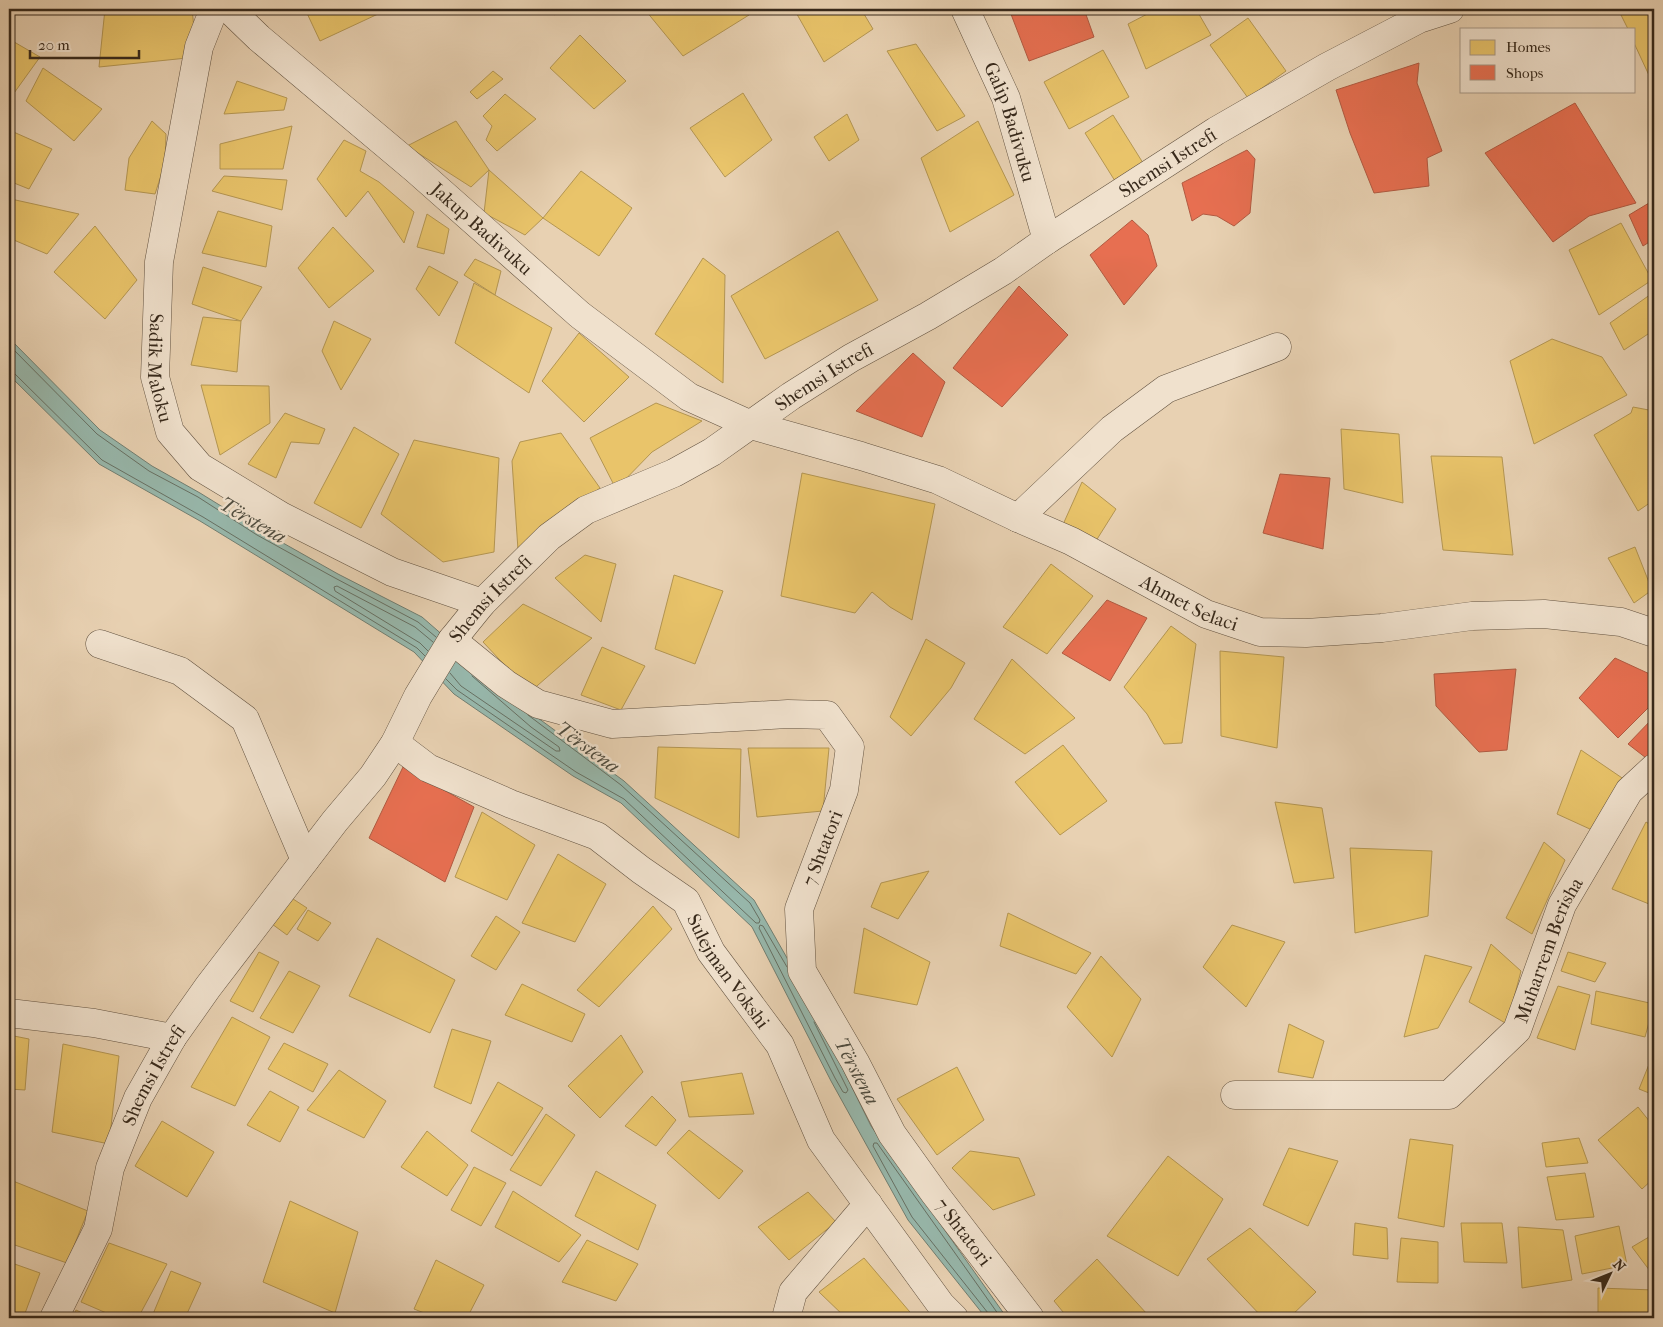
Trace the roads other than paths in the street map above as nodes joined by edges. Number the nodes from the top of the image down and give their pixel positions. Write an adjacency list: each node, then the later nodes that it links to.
1 (214, 9): 9 (street, Sadik Maloku)
2 (229, 9): 7 (street, Jakup Badivuku)
3 (965, 9): 5 (street, Galip Badivuku)
4 (1450, 9): 5 (street, Shemsi Istrefi)
5 (1047, 240): 7 (street, Shemsi Istrefi)
6 (1277, 347): 8 (street)
7 (751, 425): 8 (street, Ahmet Selaci); 9 (street, Shemsi Istrefi)
8 (1018, 518): 10 (street, Ahmet Selaci)
9 (482, 603): 11 (street, Shemsi Istrefi)
10 (1654, 633)
11 (452, 640): 13 (street, Shemsi Istrefi); 23 (street, 7 Shtatori)
12 (100, 644): 15 (street)
13 (395, 743): 15 (street, Shemsi Istrefi); 19 (street, Sulejman Vokshi)
14 (1654, 768): 18 (street, Muharrem Berisha)
15 (305, 860): 17 (street, Shemsi Istrefi)
16 (9, 1013): 17 (street)
17 (172, 1038): 20 (street, Shemsi Istrefi)
18 (1235, 1095)
19 (868, 1204): 21 (street); 22 (street, Sulejman Vokshi)
20 (54, 1318)
21 (786, 1318)
22 (954, 1318)
23 (1030, 1318)

